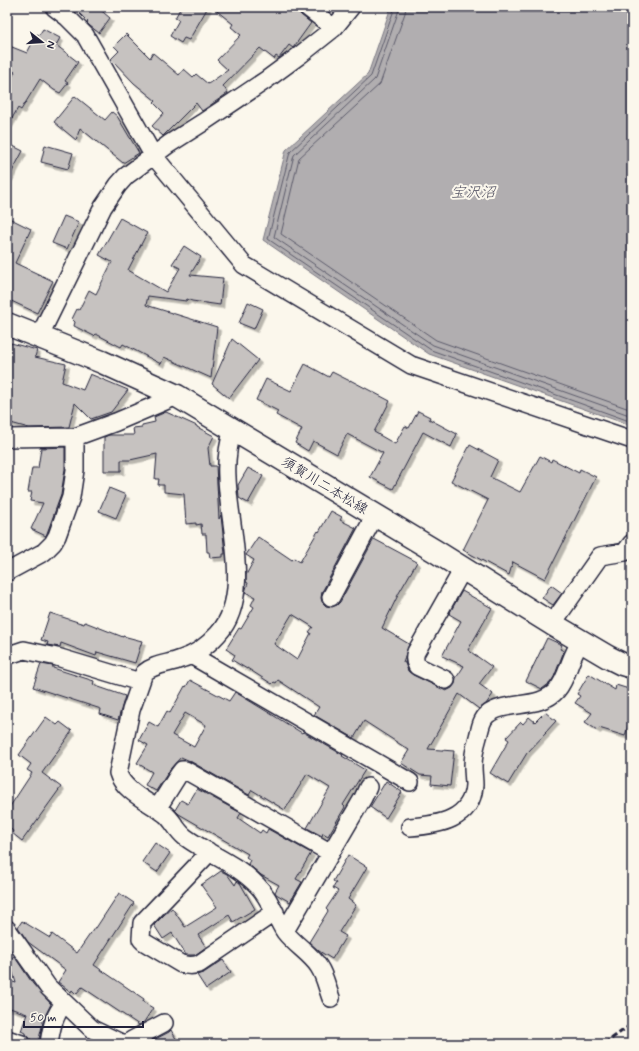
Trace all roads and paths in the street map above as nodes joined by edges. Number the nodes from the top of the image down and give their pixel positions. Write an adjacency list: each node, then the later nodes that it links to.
1 (54, 7): 5 (street)
2 (307, 7): 4 (street)
3 (351, 7): 4 (street)
4 (334, 28): 5 (street)
5 (153, 155): 7 (street); 12 (street)
6 (7, 324): 7 (main road, 須賀川二本松線)
7 (39, 337): 8 (main road, 須賀川二本松線)
8 (177, 396): 9 (main road, 須賀川二本松線); 10 (street)
9 (233, 429): 13 (main road, 須賀川二本松線); 21 (street)
10 (75, 437): 11 (street); 16 (street)
11 (7, 438)
12 (632, 440)
13 (375, 515): 15 (main road, 須賀川二本松線); 17 (street)
14 (632, 543): 18 (street)
15 (463, 569): 18 (main road, 須賀川二本松線); 23 (street)
16 (7, 572)
17 (331, 596)
18 (552, 624): 19 (main road, 須賀川二本松線)
19 (581, 641): 22 (main road, 須賀川二本松線); 28 (street)
20 (9, 654): 24 (street)
21 (191, 655): 24 (street); 25 (street)
22 (632, 667)
23 (446, 680)
24 (140, 682): 27 (street)
25 (410, 782)
26 (368, 787): 30 (street)
27 (157, 808): 29 (street); 30 (street)
28 (410, 827)
29 (208, 851): 31 (street); 31 (street)
30 (331, 853): 33 (street)
31 (275, 912): 33 (street)
32 (7, 930): 34 (street)
33 (285, 931): 35 (street)
34 (12, 950): 36 (street)
35 (332, 998)
36 (65, 1003): 40 (street); 41 (street)
37 (164, 1023): 41 (street)
38 (7, 1039): 39 (street)
39 (22, 1044)
40 (50, 1044)
41 (130, 1044)

